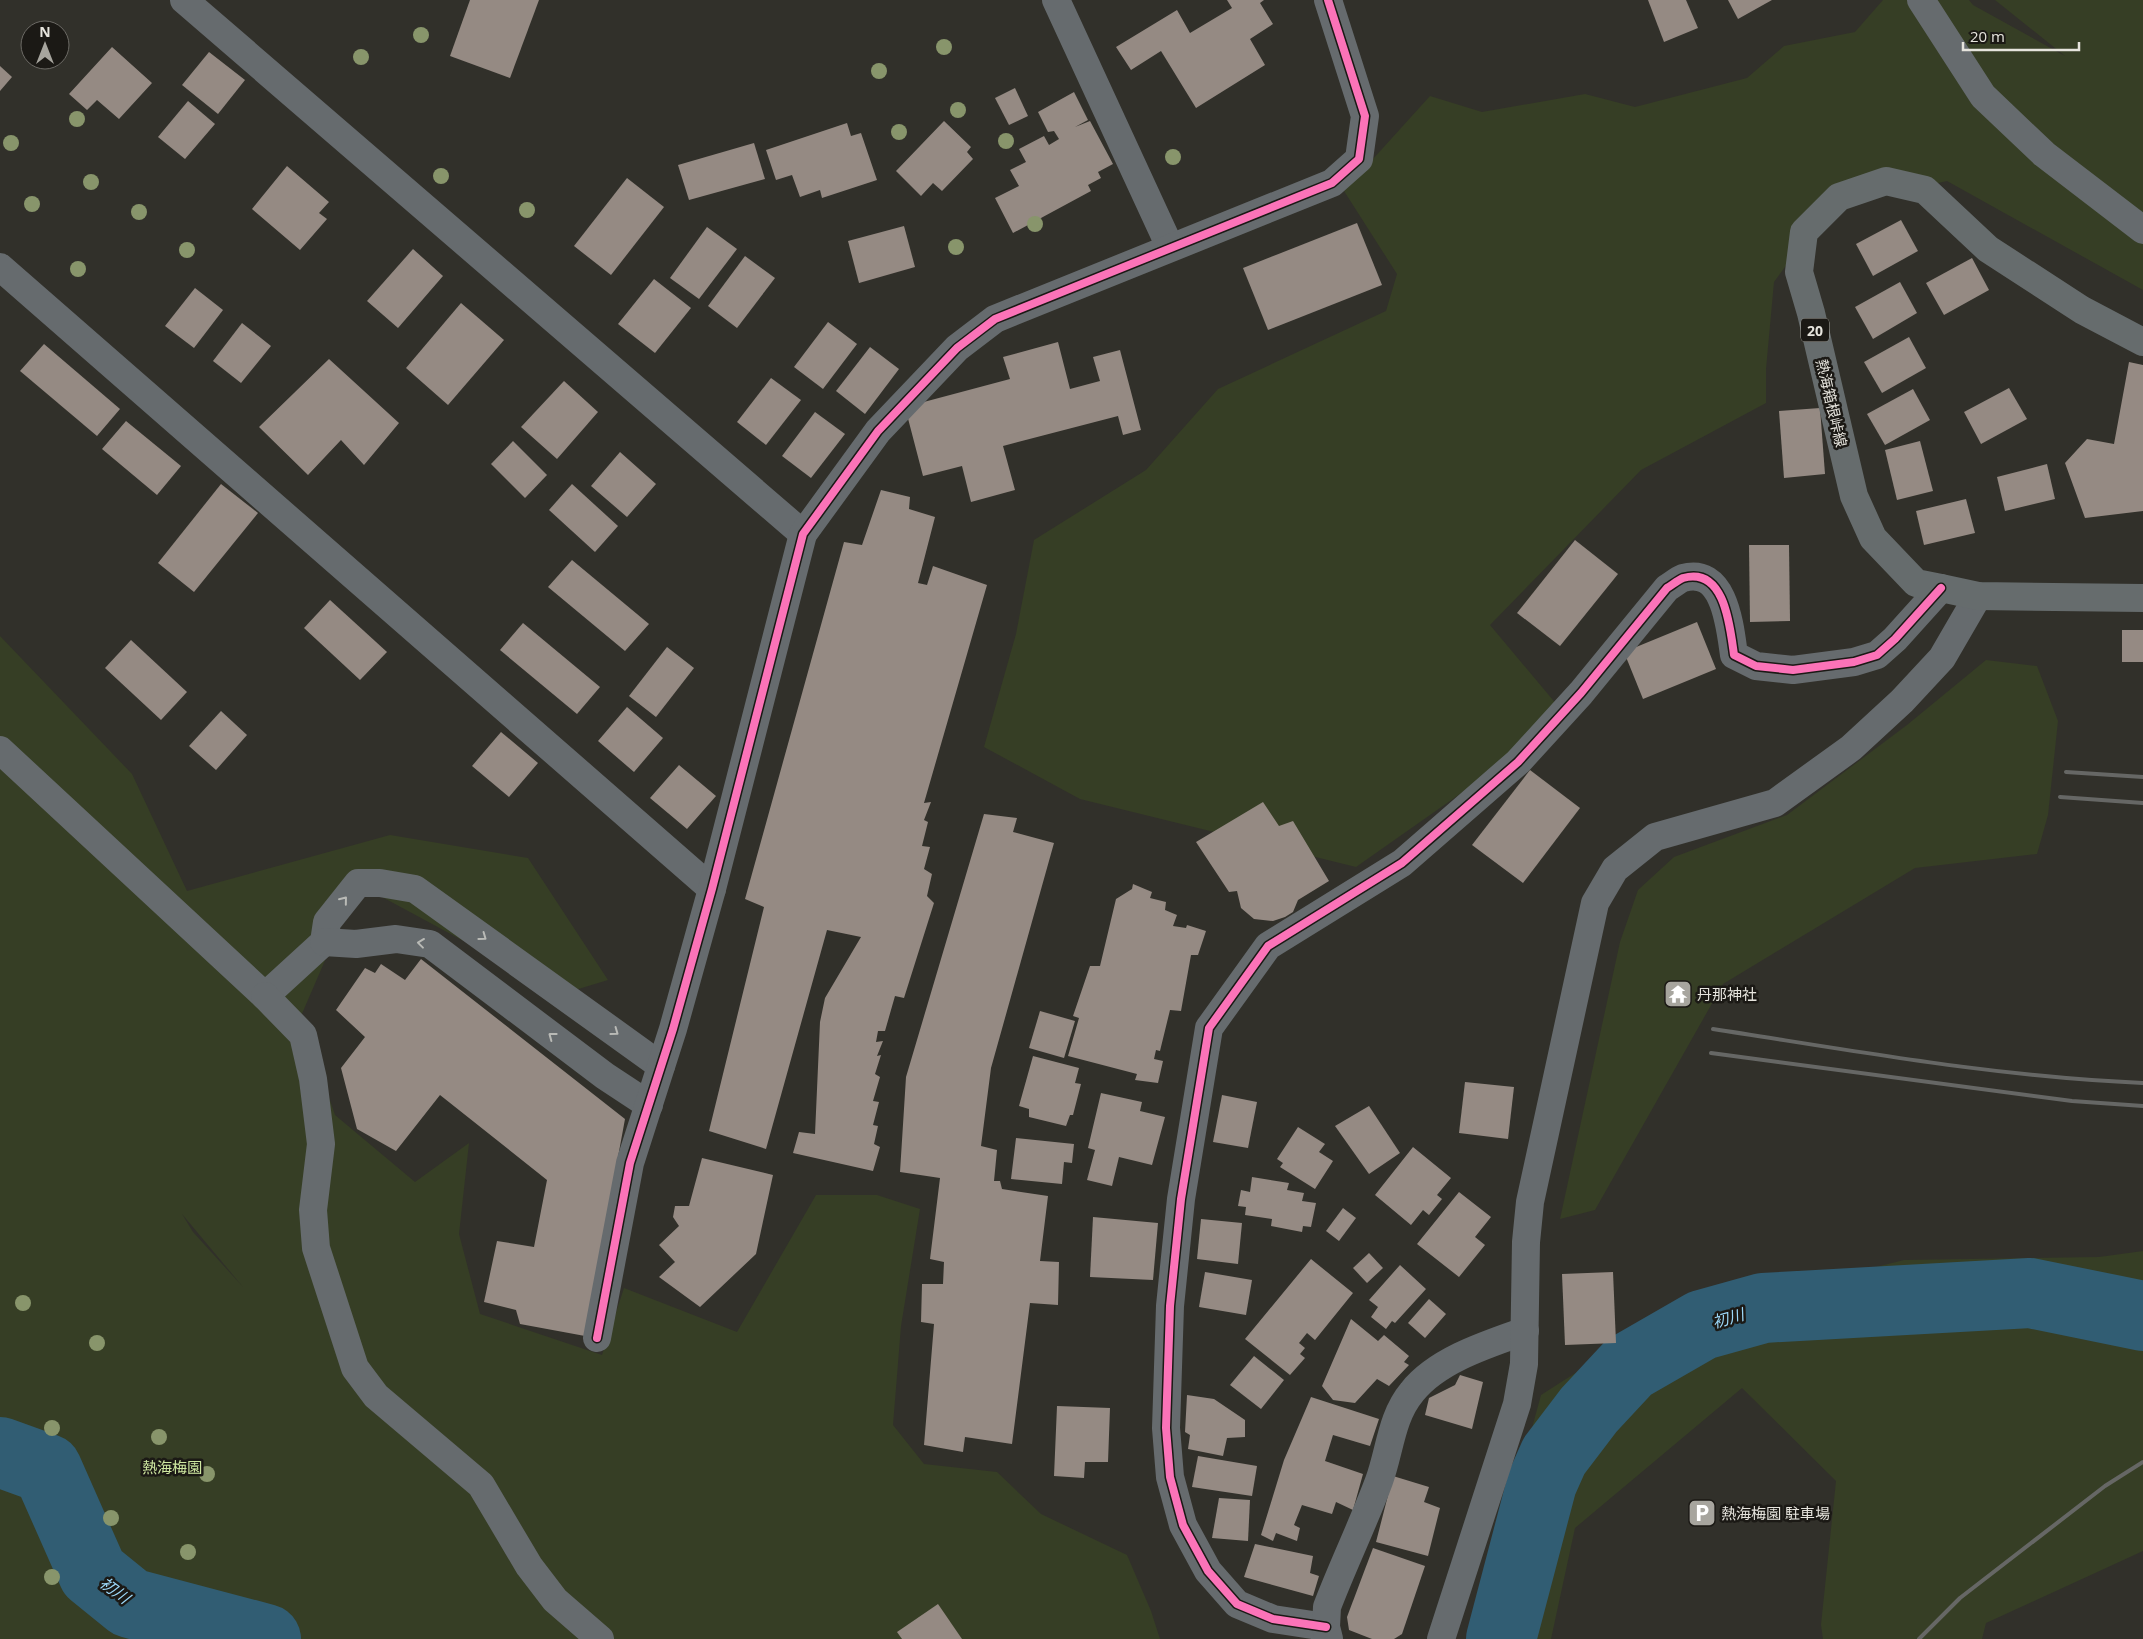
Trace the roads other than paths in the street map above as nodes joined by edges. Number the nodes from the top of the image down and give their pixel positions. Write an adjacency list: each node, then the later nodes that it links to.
1 (184, 0): 9 (street)
2 (1056, 0): 6 (street)
3 (1328, 0): 6 (street)
4 (1921, 0): 5 (street)
5 (2143, 230)
6 (1170, 247): 9 (street)
7 (0, 267): 14 (street)
8 (2143, 342): 10 (main road, 熱海箱根峠線 / 20)
9 (803, 534): 14 (street)
10 (1941, 588): 11 (main road, 熱海箱根峠線 / 20); 21 (street)
11 (1978, 596): 12 (main road, 熱海箱根峠線 / 20); 19 (street)
12 (2143, 598)
13 (0, 750): 16 (street)
14 (712, 888): 17 (street)
15 (324, 942): 16 (street); 17 (street, one-way to 17); 18 (street, one-way to 15)
16 (265, 996): 22 (street)
17 (661, 1066): 18 (street)
18 (649, 1105): 20 (street)
19 (1525, 1331): 21 (street); 23 (street)
20 (597, 1338)
21 (1327, 1633)
22 (600, 1639)
23 (1441, 1639)

